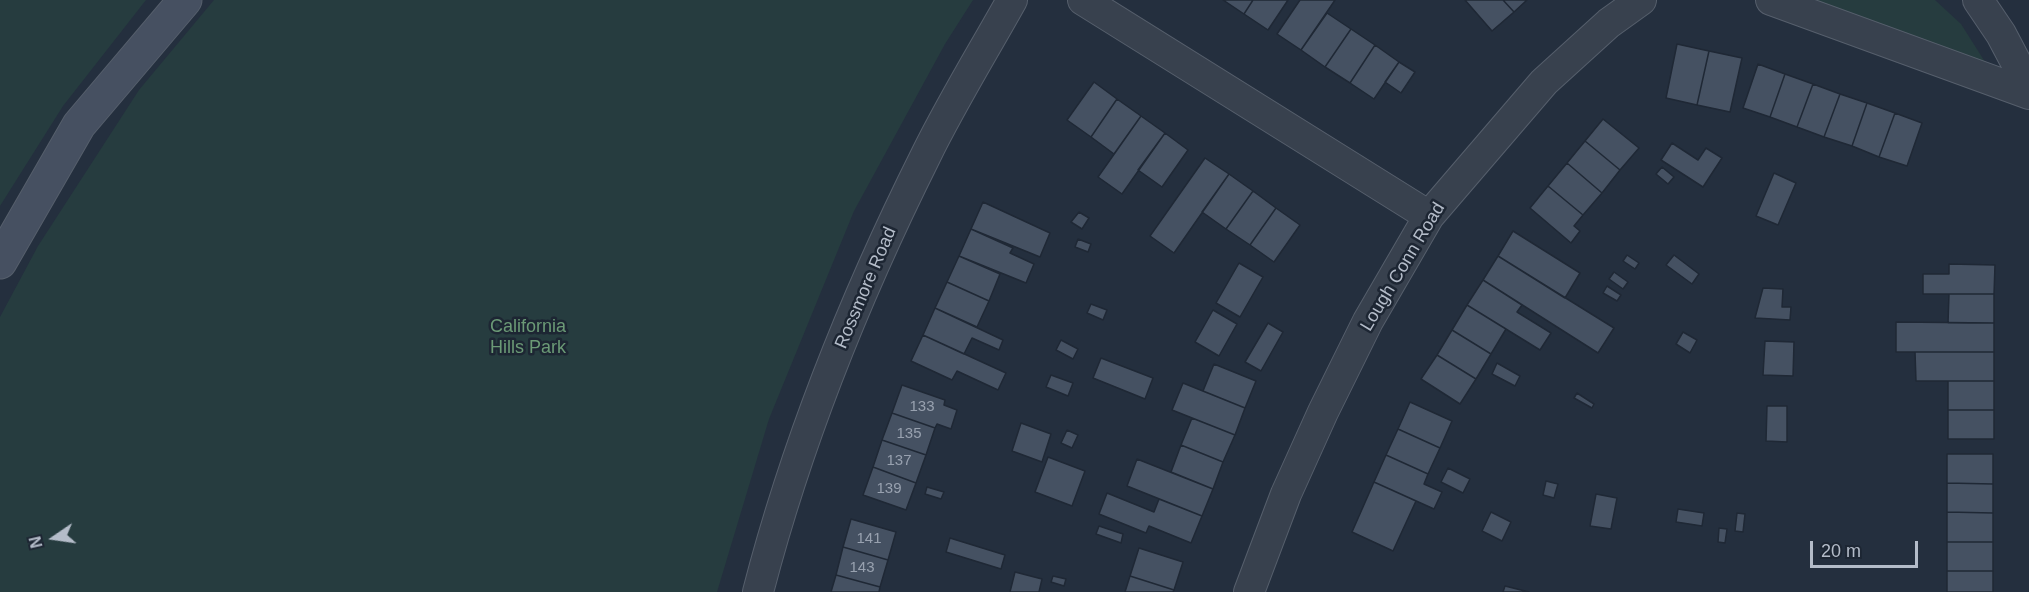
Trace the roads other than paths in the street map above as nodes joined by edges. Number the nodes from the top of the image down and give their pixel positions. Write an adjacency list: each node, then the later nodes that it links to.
1 (185, 0): 10 (main road)
2 (1011, 0): 11 (street, Rossmore Road)
3 (1083, 0): 9 (street)
4 (1641, 0): 9 (street, Lough Conn Road)
5 (1771, 0): 8 (street)
6 (1978, 0): 7 (street)
7 (2029, 87)
8 (2029, 94)
9 (1429, 216): 12 (street, Lough Conn Road)
10 (0, 262)
11 (758, 592)
12 (1249, 592)

